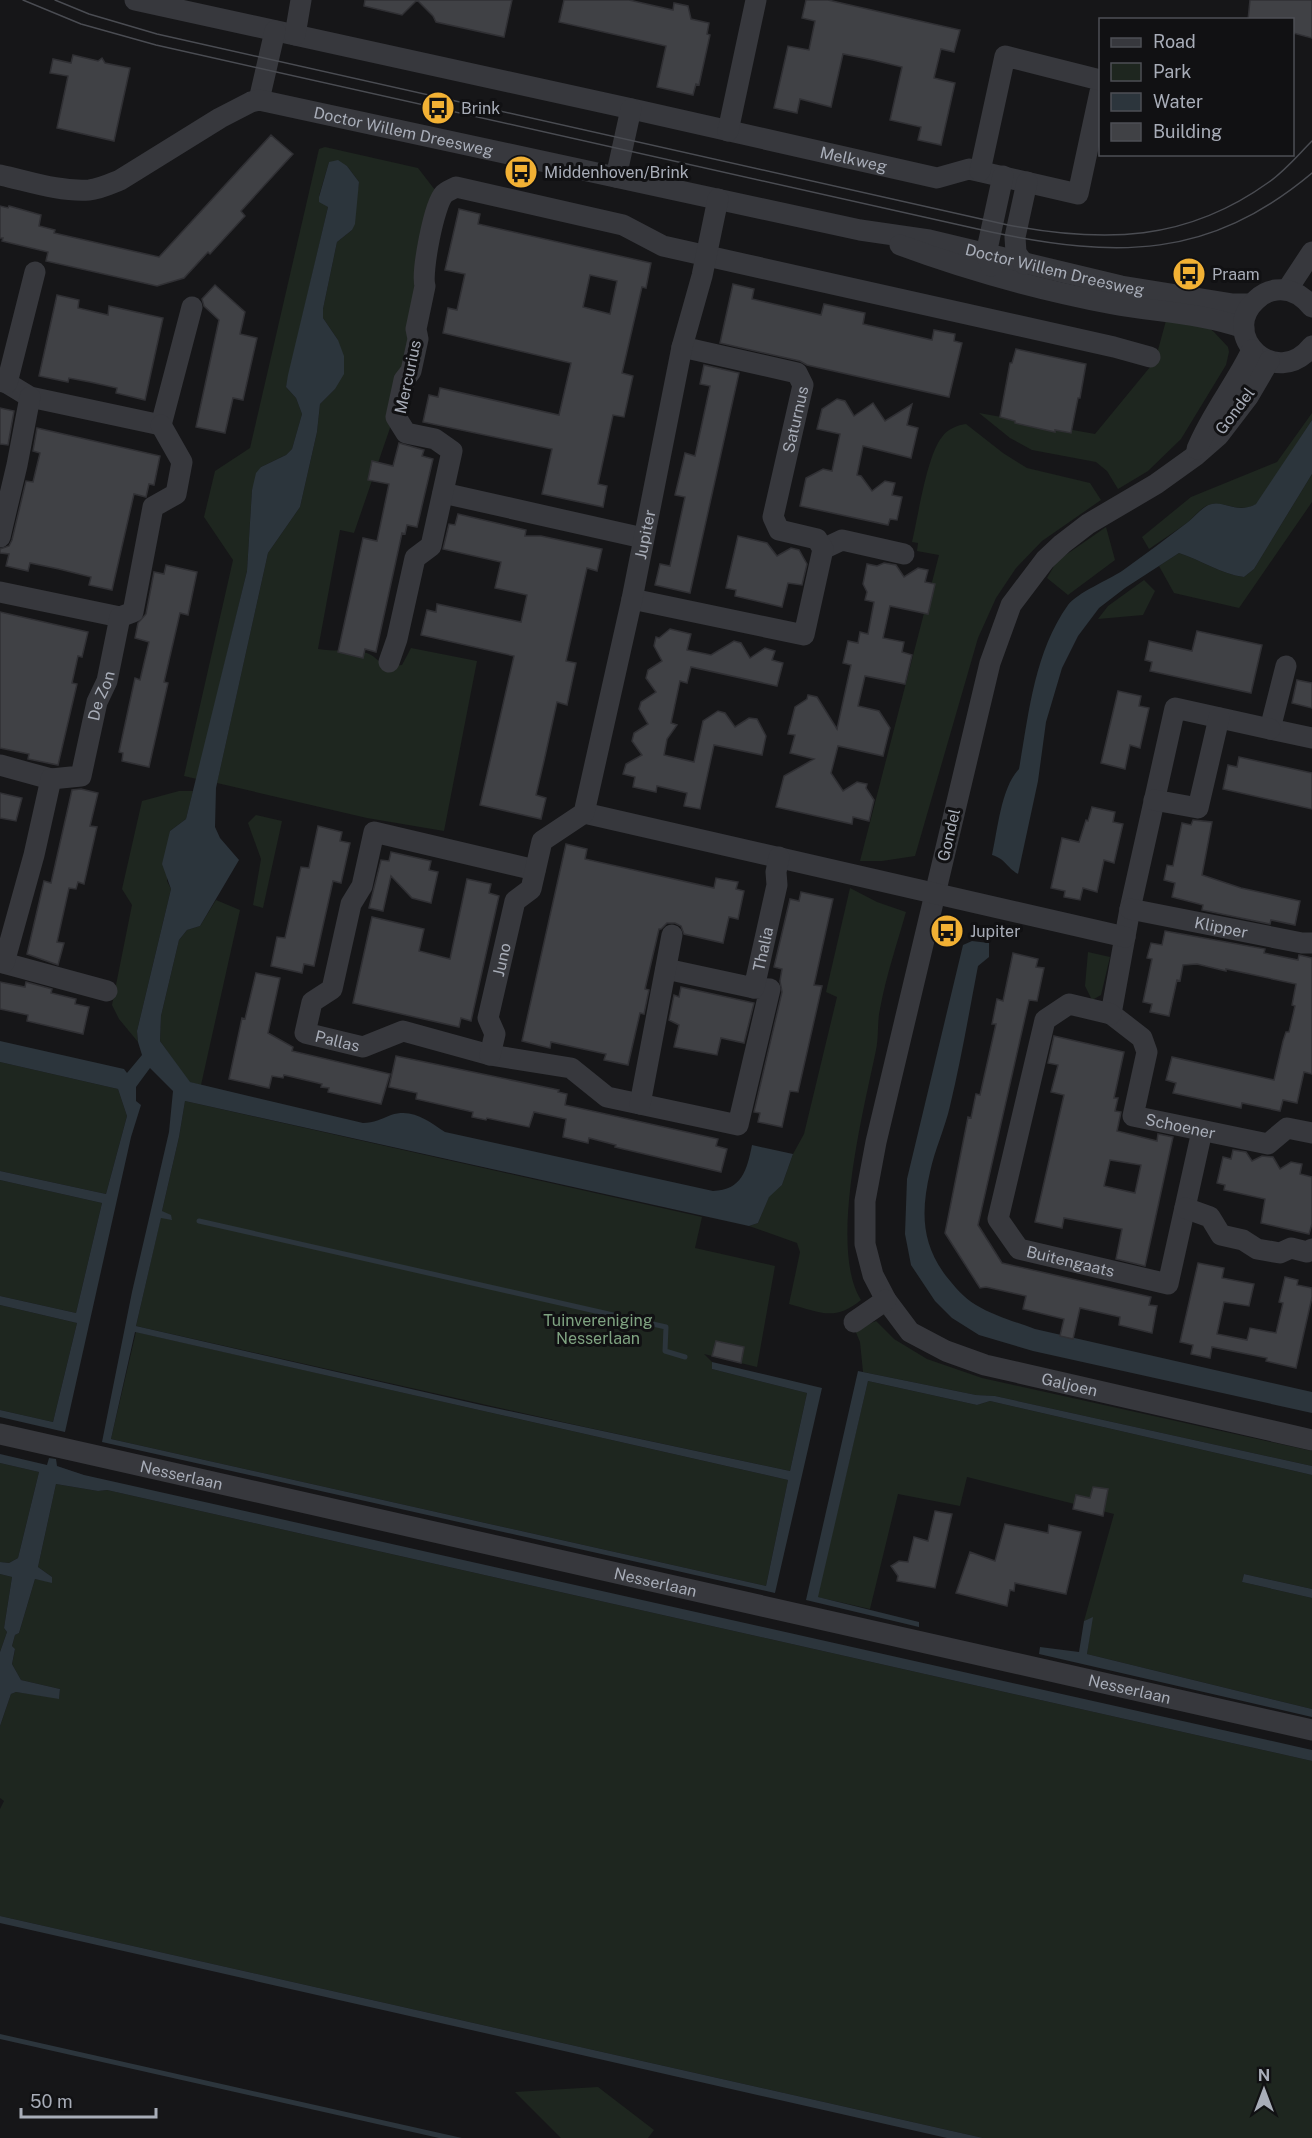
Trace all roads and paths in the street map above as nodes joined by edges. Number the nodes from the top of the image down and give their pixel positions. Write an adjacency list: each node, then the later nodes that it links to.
1 (135, 0): 4 (street)
2 (301, 0): 5 (street)
3 (756, 0): 10 (street)
4 (180, 5): 5 (street)
5 (293, 35): 7 (street); 9 (street)
6 (1099, 80): 11 (street)
7 (259, 100): 12 (street); 13 (street, Doctor Willem Dreesweg)
8 (1099, 101): 14 (street, Melkweg)
9 (631, 109): 10 (street, Melkweg); 13 (street)
10 (728, 131): 11 (street, Melkweg)
11 (980, 171): 14 (street, Melkweg)
12 (0, 174)
13 (616, 177): 15 (street, Doctor Willem Dreesweg)
14 (1016, 179): 18 (street); 20 (street)
15 (718, 199): 16 (street, Doctor Willem Dreesweg); 19 (street, Jupiter)
16 (860, 230): 18 (street, Doctor Willem Dreesweg); 22 (street, Doctor Willem Dreesweg)
17 (1312, 252): 23 (street)
18 (986, 254): 20 (street, Doctor Willem Dreesweg); 22 (street)
19 (706, 256): 27 (street, Jupiter); 30 (street); 34 (street, Mercurius)
20 (1024, 264): 24 (street, Doctor Willem Dreesweg)
21 (34, 272): 31 (street)
22 (996, 277): 26 (street, Doctor Willem Dreesweg)
23 (1304, 296): 24 (street)
24 (1251, 304): 26 (street)
25 (192, 307): 33 (street)
26 (1244, 328): 29 (street)
27 (682, 347): 36 (street, Jupiter); 37 (street, Saturnus)
28 (1310, 351): 29 (street)
29 (1261, 356): 53 (street, Gondel)
30 (1150, 357)
31 (4, 382): 32 (street)
32 (30, 397): 33 (street); 35 (street)
33 (161, 425): 41 (street, De Zon)
34 (443, 493): 36 (street); 42 (street, Mercurius)
35 (0, 537)
36 (643, 538): 40 (street, Jupiter)
37 (823, 549): 38 (street); 40 (street)
38 (904, 554)
39 (0, 592): 41 (street)
40 (632, 599): 50 (street, Jupiter)
41 (120, 618): 48 (street, De Zon)
42 (389, 662)
43 (1286, 666): 45 (street)
44 (1219, 718): 45 (street); 49 (street); 49 (street)
45 (1270, 729): 46 (street)
46 (1312, 738)
47 (0, 765): 48 (street)
48 (51, 779): 58 (street)
49 (1154, 800): 54 (street)
50 (584, 813): 51 (street); 52 (street)
51 (779, 857): 53 (street); 60 (street, Thalia)
52 (535, 870): 63 (street, Juno); 63 (street, Pallas)
53 (935, 892): 56 (street); 69 (street, Gondel)
54 (1130, 909): 56 (street); 57 (street, Klipper)
55 (672, 935): 59 (street)
56 (1125, 937): 62 (street)
57 (1312, 943)
58 (2, 963): 61 (street)
59 (666, 969): 60 (street, Thalia); 64 (street)
60 (754, 988): 64 (street, Pallas)
61 (107, 991)
62 (1111, 1014): 66 (street, Schoener); 67 (street, Buitengaats)
63 (490, 1055): 64 (street, Pallas)
64 (640, 1104)
65 (1312, 1130): 66 (street, Schoener)
66 (1202, 1131): 67 (street, Buitengaats)
67 (1185, 1208): 68 (street)
68 (1312, 1249)
69 (886, 1300): 70 (street); 72 (street, Galjoen)
70 (854, 1322)
71 (0, 1434): 73 (street, Nesserlaan)
72 (1312, 1440)
73 (1312, 1730)

